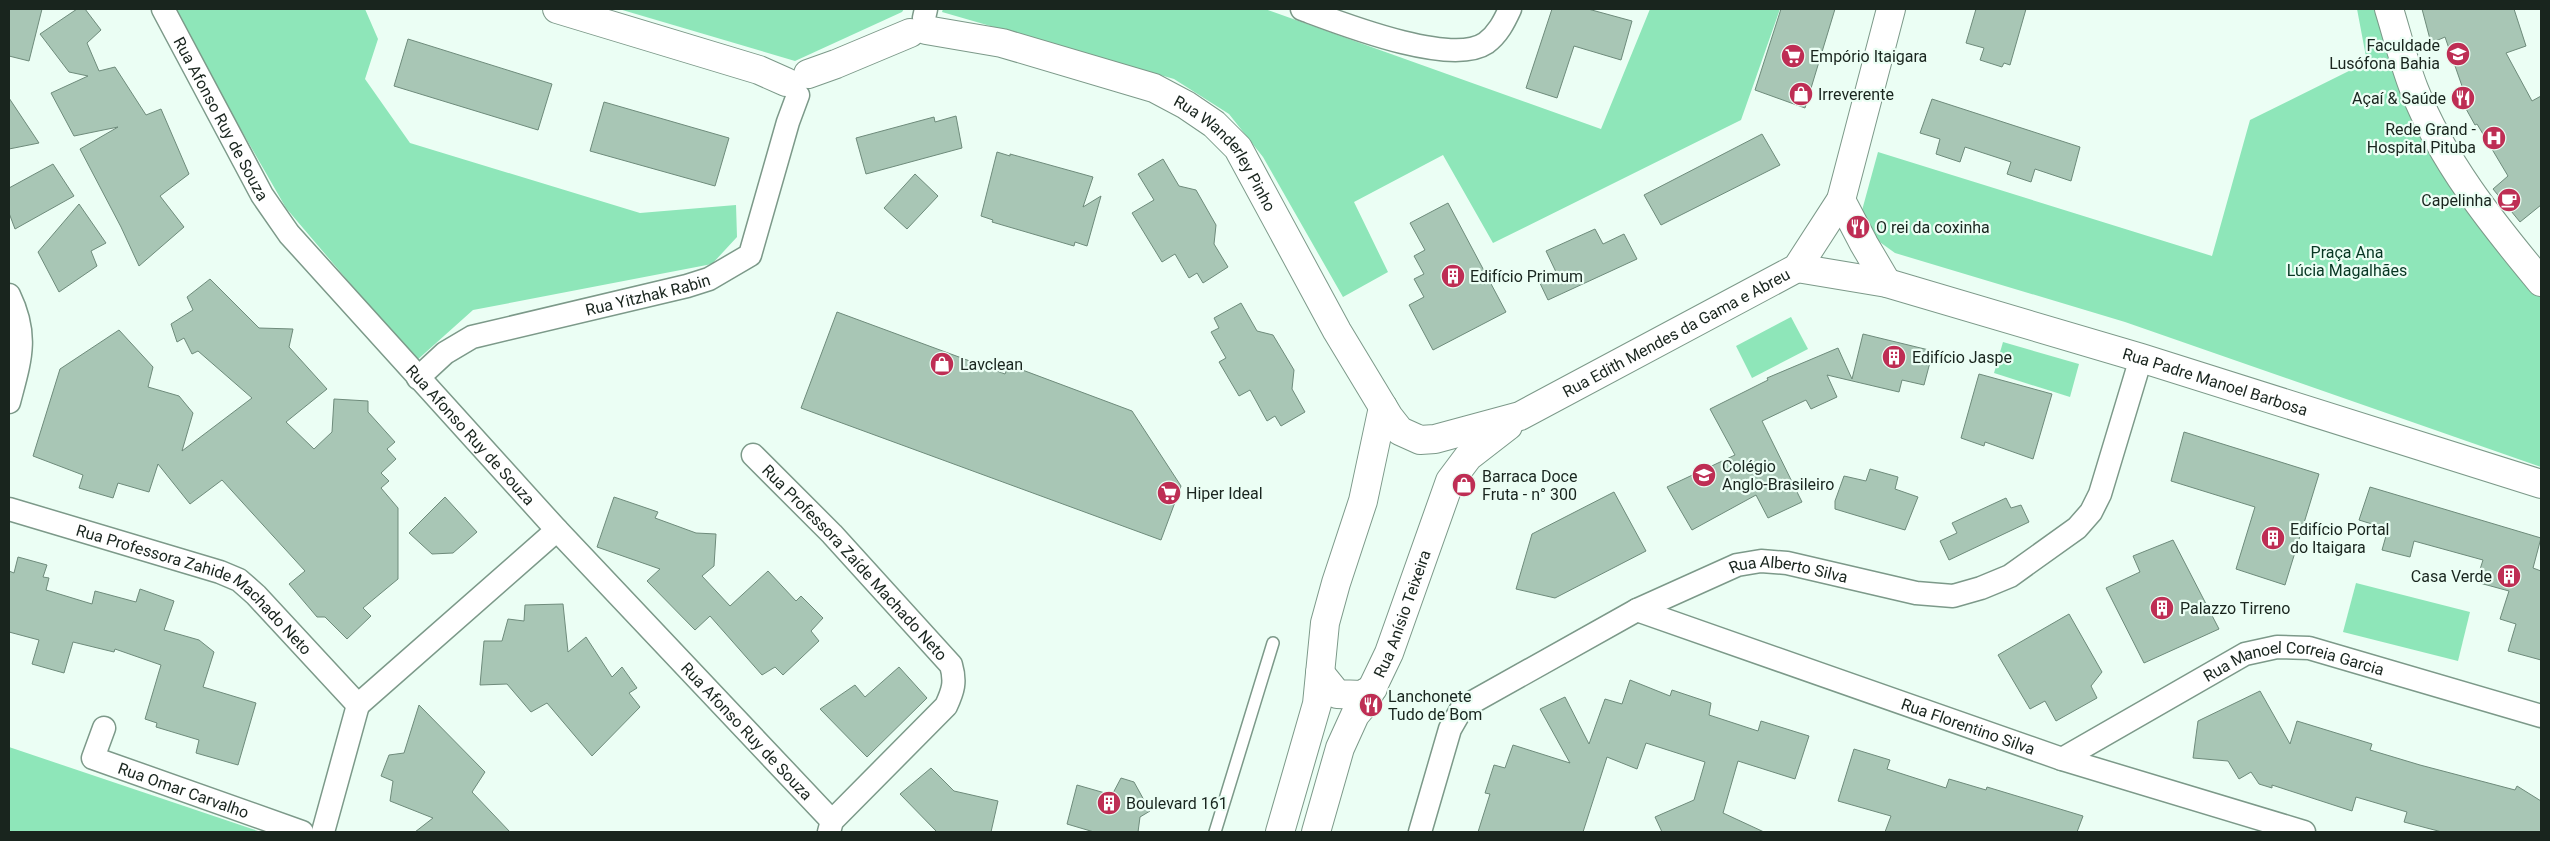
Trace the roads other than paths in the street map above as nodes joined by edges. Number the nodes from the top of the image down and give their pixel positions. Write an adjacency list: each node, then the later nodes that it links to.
1 (163, 9): 15 (street, Rua Afonso Ruy de Souza)
2 (557, 9): 8 (street)
3 (1302, 9): 4 (street)
4 (1510, 9)
5 (1891, 9): 9 (street, Rua Edith Mendes da Gama e Abreu)
6 (2390, 9): 11 (street)
7 (920, 21): 8 (street, Rua Wanderley Pinho); 17 (street, Rua Wanderley Pinho)
8 (797, 83): 15 (street, Rua Yitzhak Rabin)
9 (1842, 200): 10 (street, Rua Edith Mendes da Gama e Abreu); 12 (street)
10 (1797, 268): 12 (street, Rua Padre Manoel Barbosa); 18 (street, Rua Edith Mendes da Gama e Abreu)
11 (2541, 282)
12 (1887, 283): 14 (street, Rua Padre Manoel Barbosa)
13 (9, 295): 16 (street)
14 (2141, 358): 23 (street, Rua Padre Manoel Barbosa); 26 (street, Rua Alberto Silva)
15 (418, 378): 25 (street, Rua Afonso Ruy de Souza)
16 (9, 402)
17 (1383, 407): 19 (street, Rua Wanderley Pinho); 21 (street)
18 (1520, 416): 19 (street); 22 (street, Rua Anísio Teixeira)
19 (1420, 440): 21 (street); 22 (street, Rua Wanderley Pinho)
20 (752, 455): 34 (street, Rua Professora Zaíde Machado Neto)
21 (1373, 461): 28 (street)
22 (1450, 481): 29 (street, Rua Anísio Teixeira)
23 (2541, 484)
24 (9, 509): 30 (street, Rua Professora Zahide Machado Neto)
25 (557, 530): 30 (street); 34 (street, Rua Afonso Ruy de Souza)
26 (1637, 610): 33 (street, Rua Florentino Silva); 40 (street, Rua Alberto Silva)
27 (1273, 643): 37 (lane)
28 (1320, 673): 29 (street); 38 (street)
29 (1373, 688): 39 (street, Rua Anísio Teixeira)
30 (358, 705): 36 (street)
31 (2541, 716): 33 (street, Rua Manoel Correia Garcia)
32 (104, 728): 35 (street, Rua Omar Carvalho)
33 (2062, 759): 41 (street, Rua Florentino Silva)
34 (830, 827)
35 (302, 832)
36 (323, 832)
37 (1216, 832)
38 (1280, 832)
39 (1316, 832)
40 (1420, 832)
41 (2304, 832)

